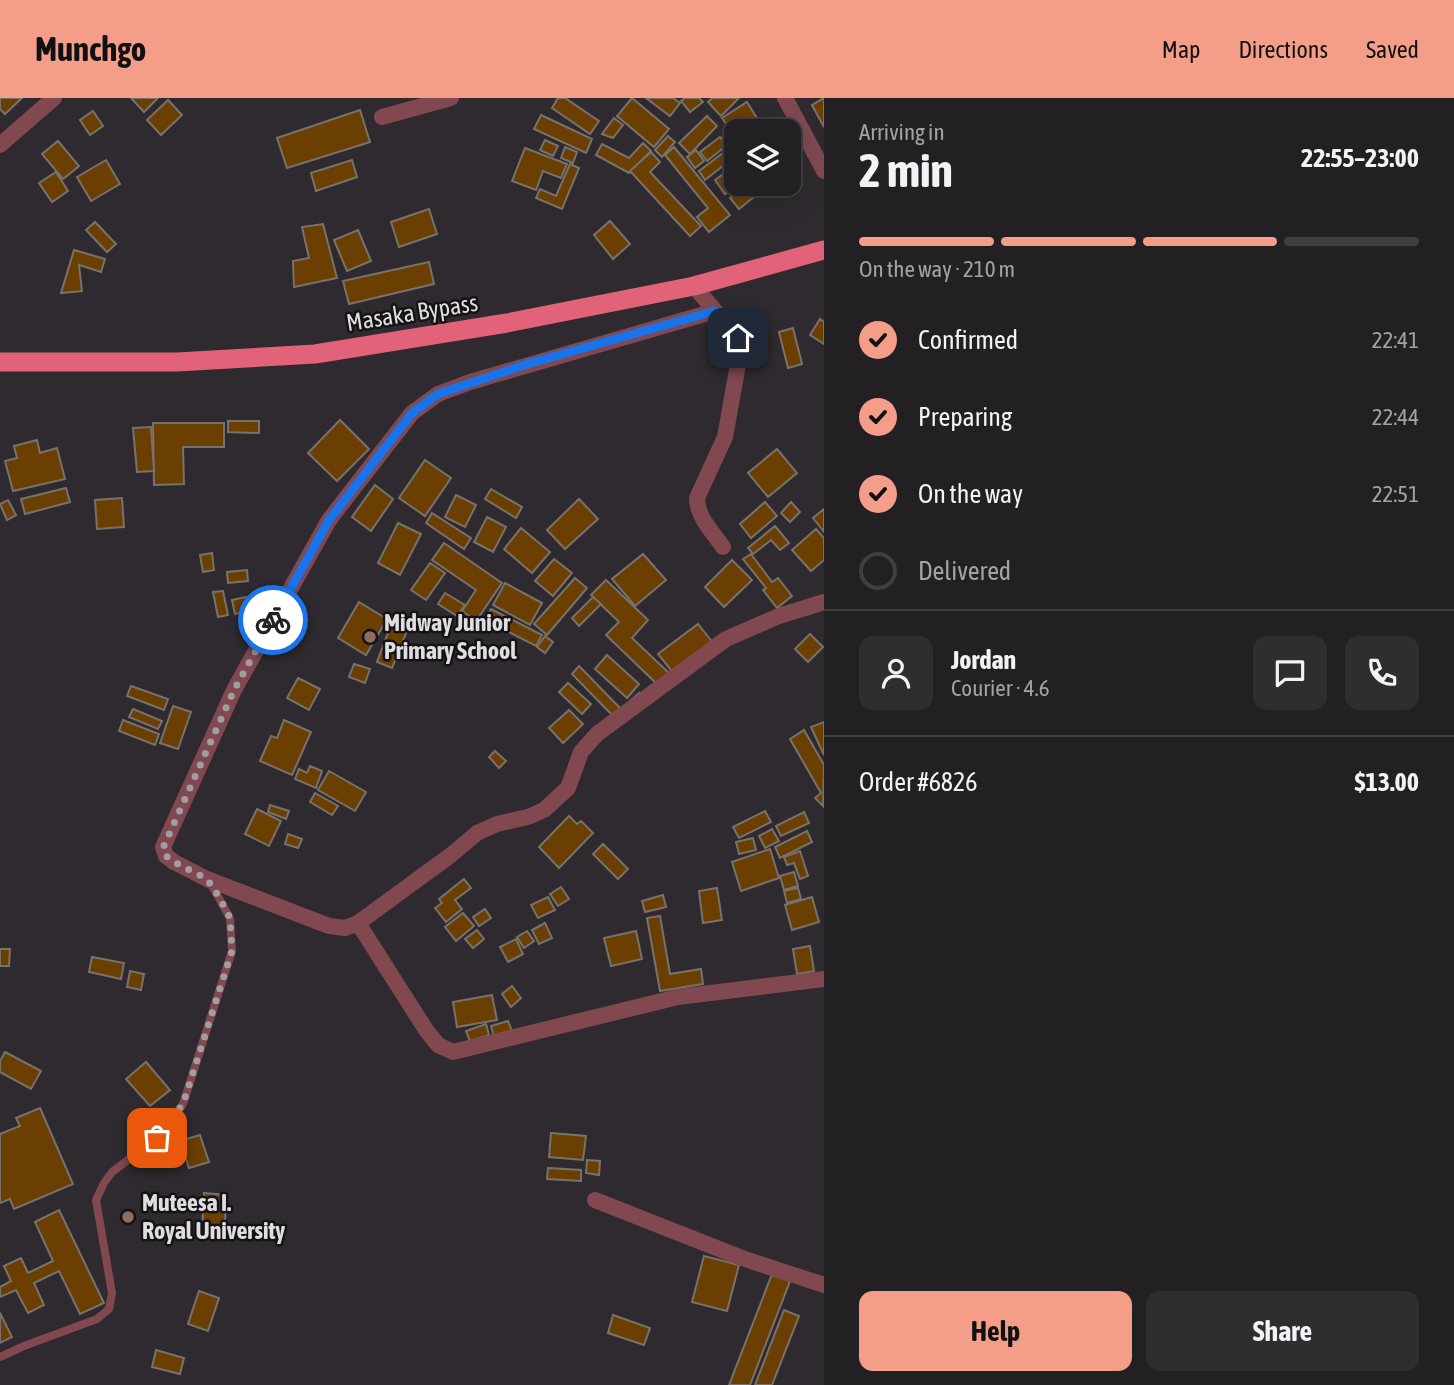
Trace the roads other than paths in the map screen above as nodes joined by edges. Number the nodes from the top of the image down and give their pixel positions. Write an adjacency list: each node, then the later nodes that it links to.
1 (54, 98): 5 (street)
2 (451, 98): 4 (street)
3 (785, 98): 6 (street)
4 (383, 117)
5 (0, 145)
6 (824, 171)
7 (824, 250): 8 (highway, Masaka Bypass)
8 (694, 286): 9 (street); 10 (highway, Masaka Bypass)
9 (715, 311): 11 (street); 13 (street)
10 (0, 362)
11 (723, 547)
12 (824, 602): 14 (street)
13 (207, 879): 14 (street); 18 (lane)
14 (358, 923): 15 (street)
15 (824, 979)
16 (595, 1200): 17 (street)
17 (824, 1285)
18 (0, 1357)

